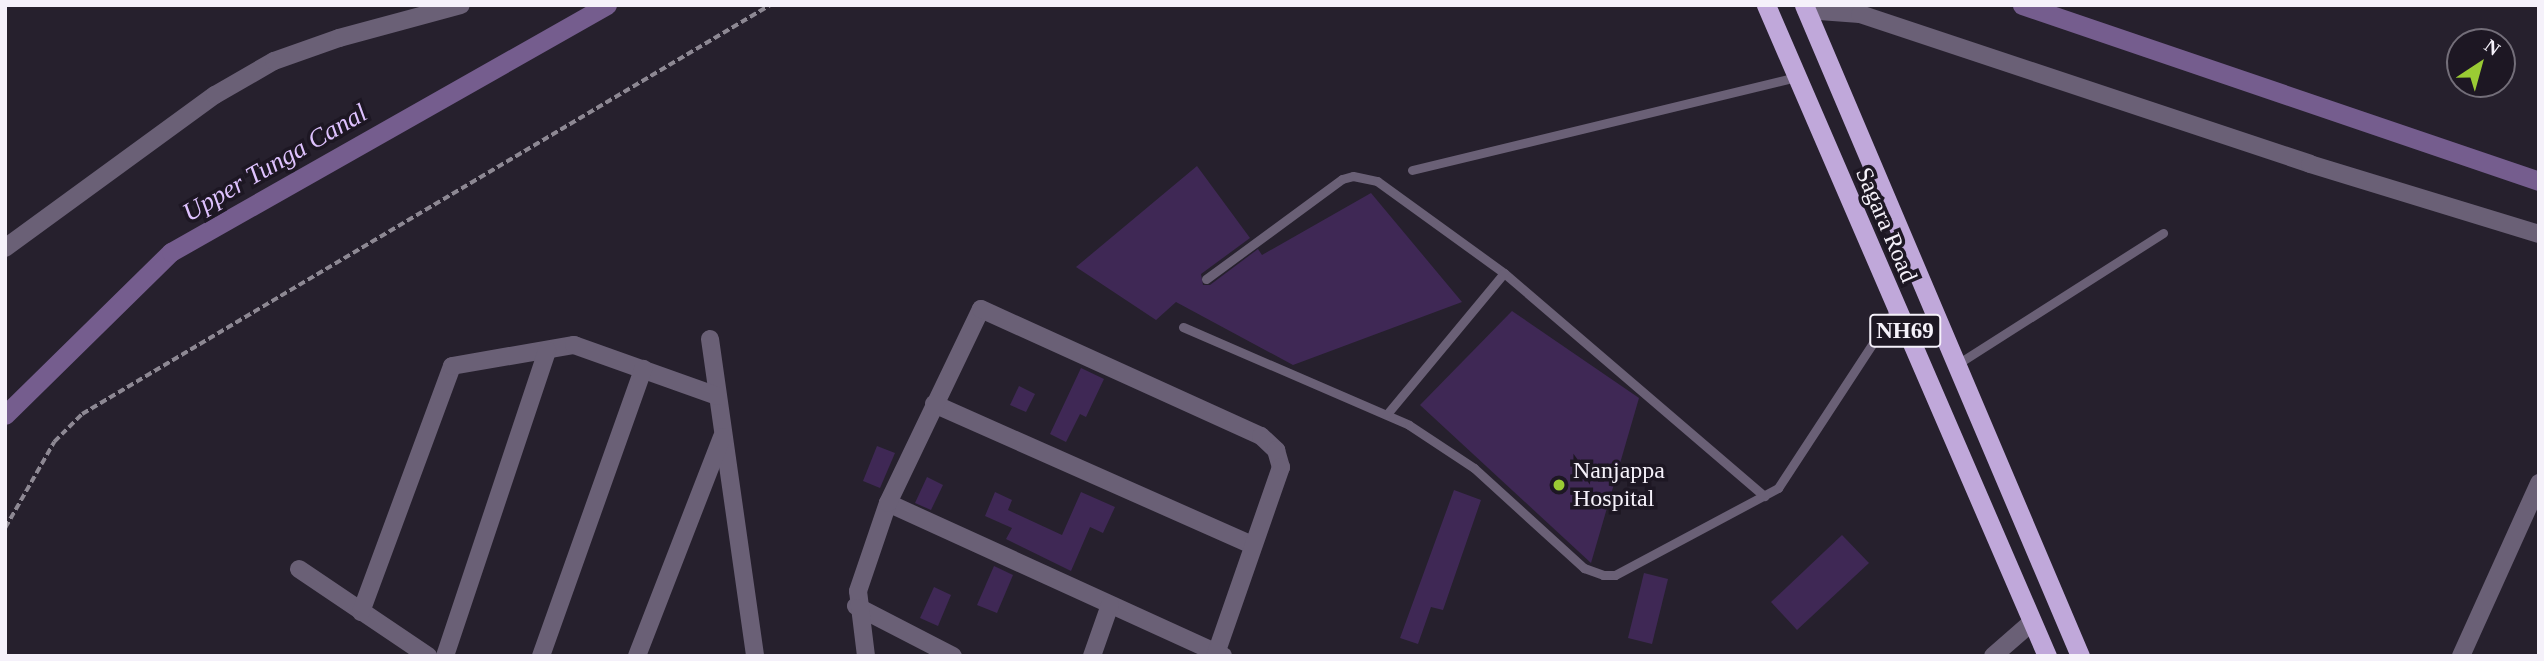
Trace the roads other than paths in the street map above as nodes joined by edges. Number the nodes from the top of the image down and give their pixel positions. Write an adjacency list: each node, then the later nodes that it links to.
1 (461, 5): 8 (street)
2 (1766, 5): 4 (highway, Sagara Road / NH69)
3 (1805, 7): 7 (street); 15 (highway, Sagara Road / NH69)
4 (1796, 77): 5 (lane); 11 (highway, Sagara Road / NH69)
5 (1412, 170)
6 (2163, 233): 15 (lane)
7 (2539, 234)
8 (5, 248)
9 (1504, 273): 10 (lane); 19 (lane); 22 (lane)
10 (1206, 279)
11 (1896, 308): 22 (lane); 29 (highway, Sagara Road / NH69)
12 (1183, 327): 19 (lane)
13 (710, 339): 17 (street)
14 (547, 351): 16 (street); 28 (street); 32 (street)
15 (1959, 363): 41 (highway, Sagara Road / NH69)
16 (643, 369): 17 (street); 33 (street)
17 (717, 396): 20 (street)
18 (934, 404): 23 (street); 24 (street); 24 (street)
19 (1387, 414): 22 (lane)
20 (722, 438): 34 (street); 35 (street)
21 (2539, 483): 42 (street)
22 (1764, 496)
23 (888, 503): 26 (street); 27 (street)
24 (1252, 545): 30 (street)
25 (299, 569): 28 (street)
26 (1110, 605): 30 (street); 38 (street)
27 (856, 606): 36 (street); 37 (street)
28 (362, 612): 31 (street)
29 (2032, 622): 39 (street); 40 (highway, Sagara Road / NH69)
30 (1218, 655)
31 (428, 656)
32 (445, 656)
33 (541, 656)
34 (637, 656)
35 (755, 656)
36 (866, 656)
37 (953, 656)
38 (1092, 656)
39 (1993, 656)
40 (2047, 656)
41 (2080, 656)
42 (2461, 656)

